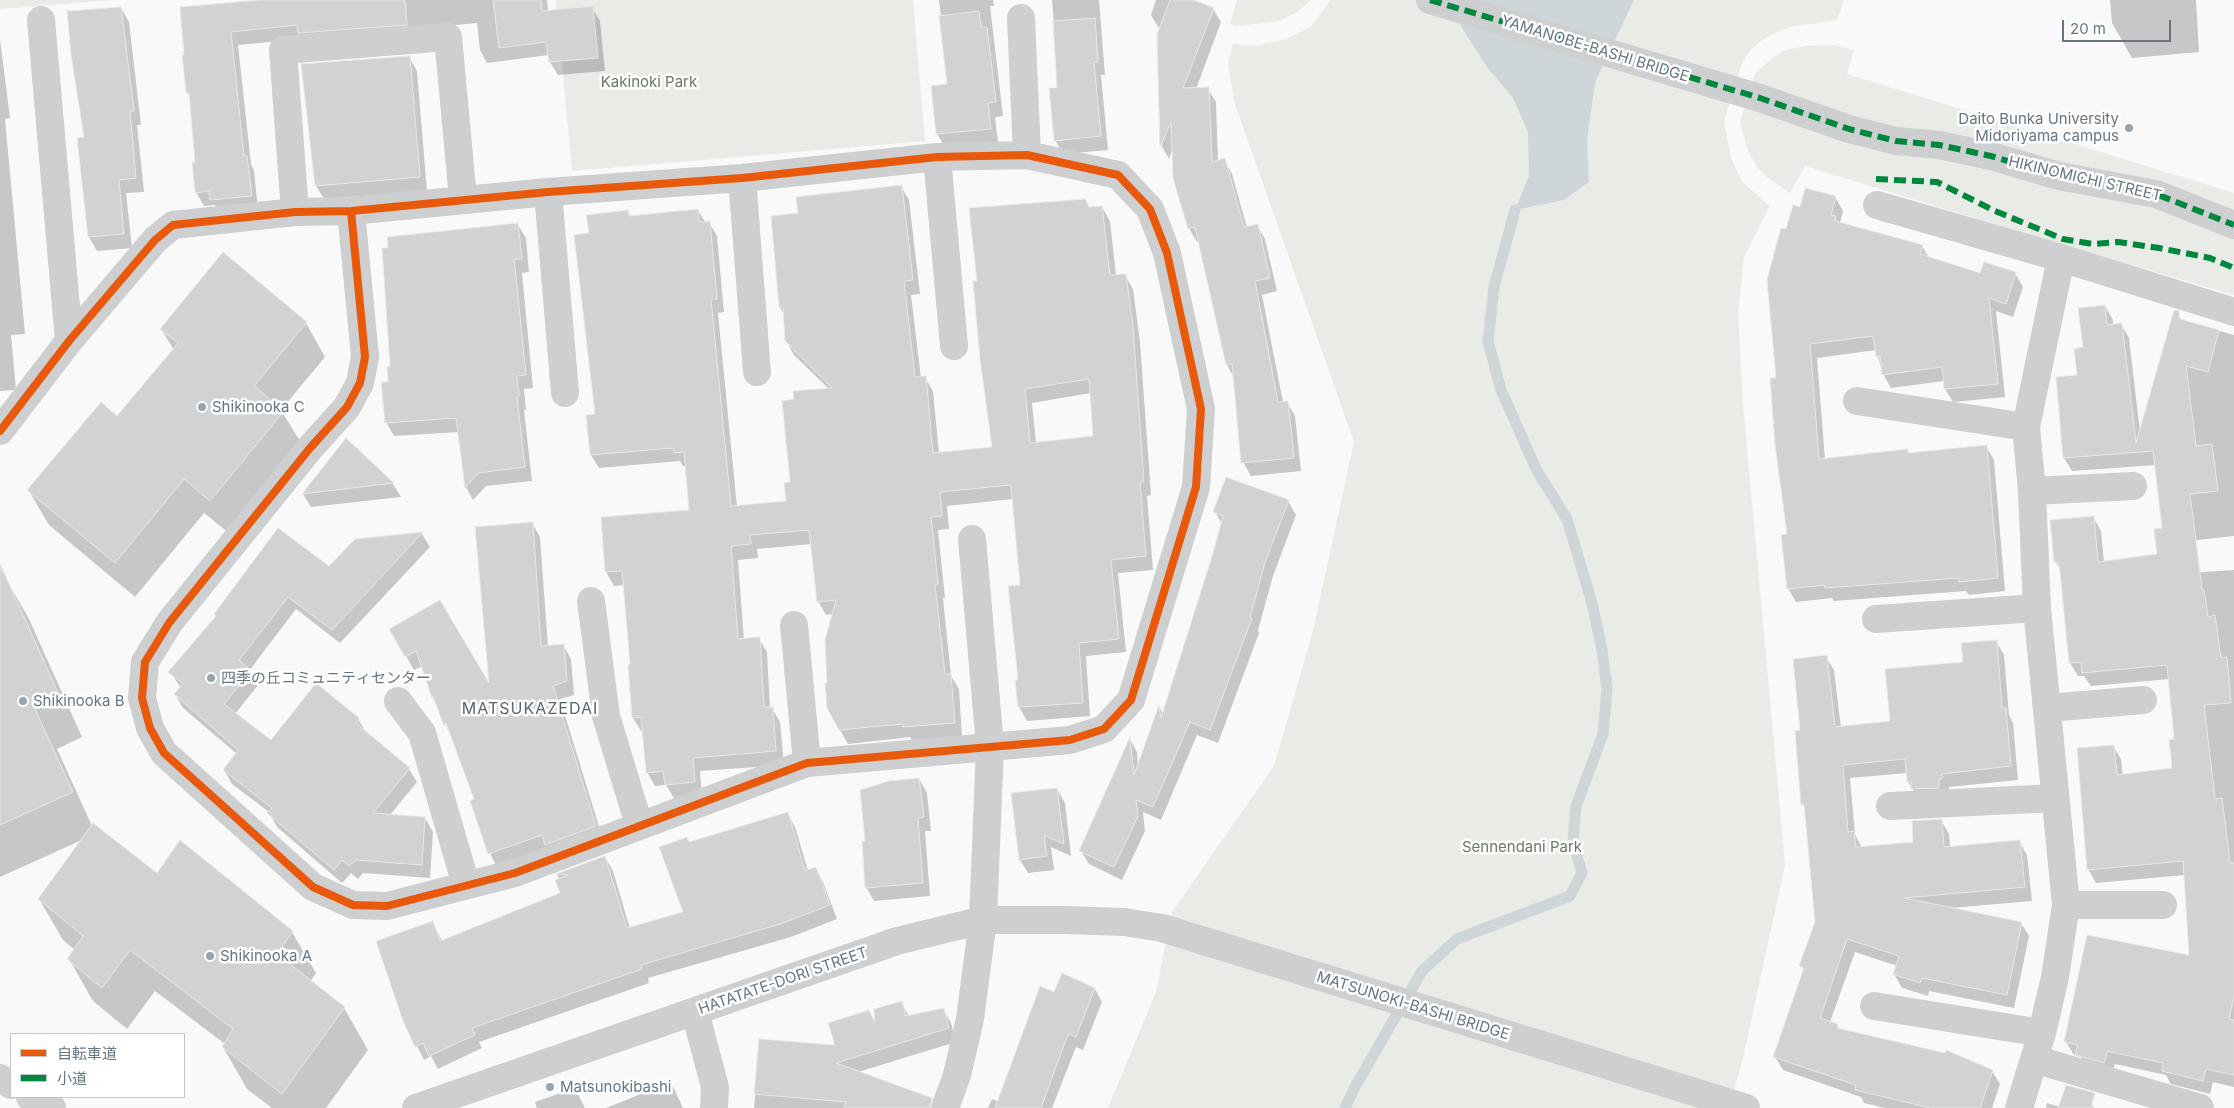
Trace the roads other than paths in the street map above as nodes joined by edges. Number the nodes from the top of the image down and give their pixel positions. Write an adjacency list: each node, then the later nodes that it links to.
1 (1430, 0): 4 (street, YAMANOBE-BASHI BRIDGE)
2 (1021, 18): 5 (street)
3 (41, 20): 16 (street)
4 (1760, 98): 13 (street, HIKINOMICHI STREET)
5 (1027, 155): 6 (street); 33 (street)
6 (937, 157): 7 (street); 17 (street)
7 (742, 178): 8 (street); 18 (street)
8 (548, 192): 9 (street); 19 (street)
9 (462, 199): 11 (street); 12 (street)
10 (1877, 205): 14 (street)
11 (351, 211): 12 (street); 38 (street)
12 (295, 212): 16 (street)
13 (2234, 225)
14 (2061, 258): 15 (street); 21 (street)
15 (2234, 312)
16 (69, 342): 22 (street)
17 (954, 346)
18 (757, 372)
19 (565, 393)
20 (1857, 400): 21 (street)
21 (2026, 427): 24 (street)
22 (0, 431)
23 (2133, 486): 24 (street)
24 (2032, 491): 27 (street)
25 (972, 539): 33 (street)
26 (591, 601): 37 (street)
27 (2037, 608): 28 (street); 32 (street)
28 (1876, 619)
29 (794, 626): 34 (street)
30 (2143, 700): 32 (street)
31 (398, 701): 38 (street)
32 (2048, 708): 35 (street)
33 (990, 746): 34 (street); 41 (street)
34 (806, 763): 37 (street)
35 (2055, 798): 36 (street); 39 (street)
36 (1890, 806)
37 (639, 825): 38 (street)
38 (466, 885)
39 (2066, 905): 40 (street); 45 (street)
40 (2163, 905)
41 (983, 920): 42 (street, HATATATE-DORI STREET); 44 (street, HATATATE-DORI STREET); 51 (street)
42 (1162, 928): 52 (street, MATSUNOKI-BASHI BRIDGE)
43 (1874, 1006): 45 (street)
44 (695, 1012): 49 (street, HATATATE-DORI STREET); 50 (street)
45 (2042, 1033): 46 (street)
46 (2034, 1059): 53 (street); 54 (street)
47 (32, 1098): 48 (street)
48 (52, 1108)
49 (416, 1108)
50 (714, 1108)
51 (945, 1108)
52 (1746, 1108)
53 (2019, 1108)
54 (2200, 1108)

